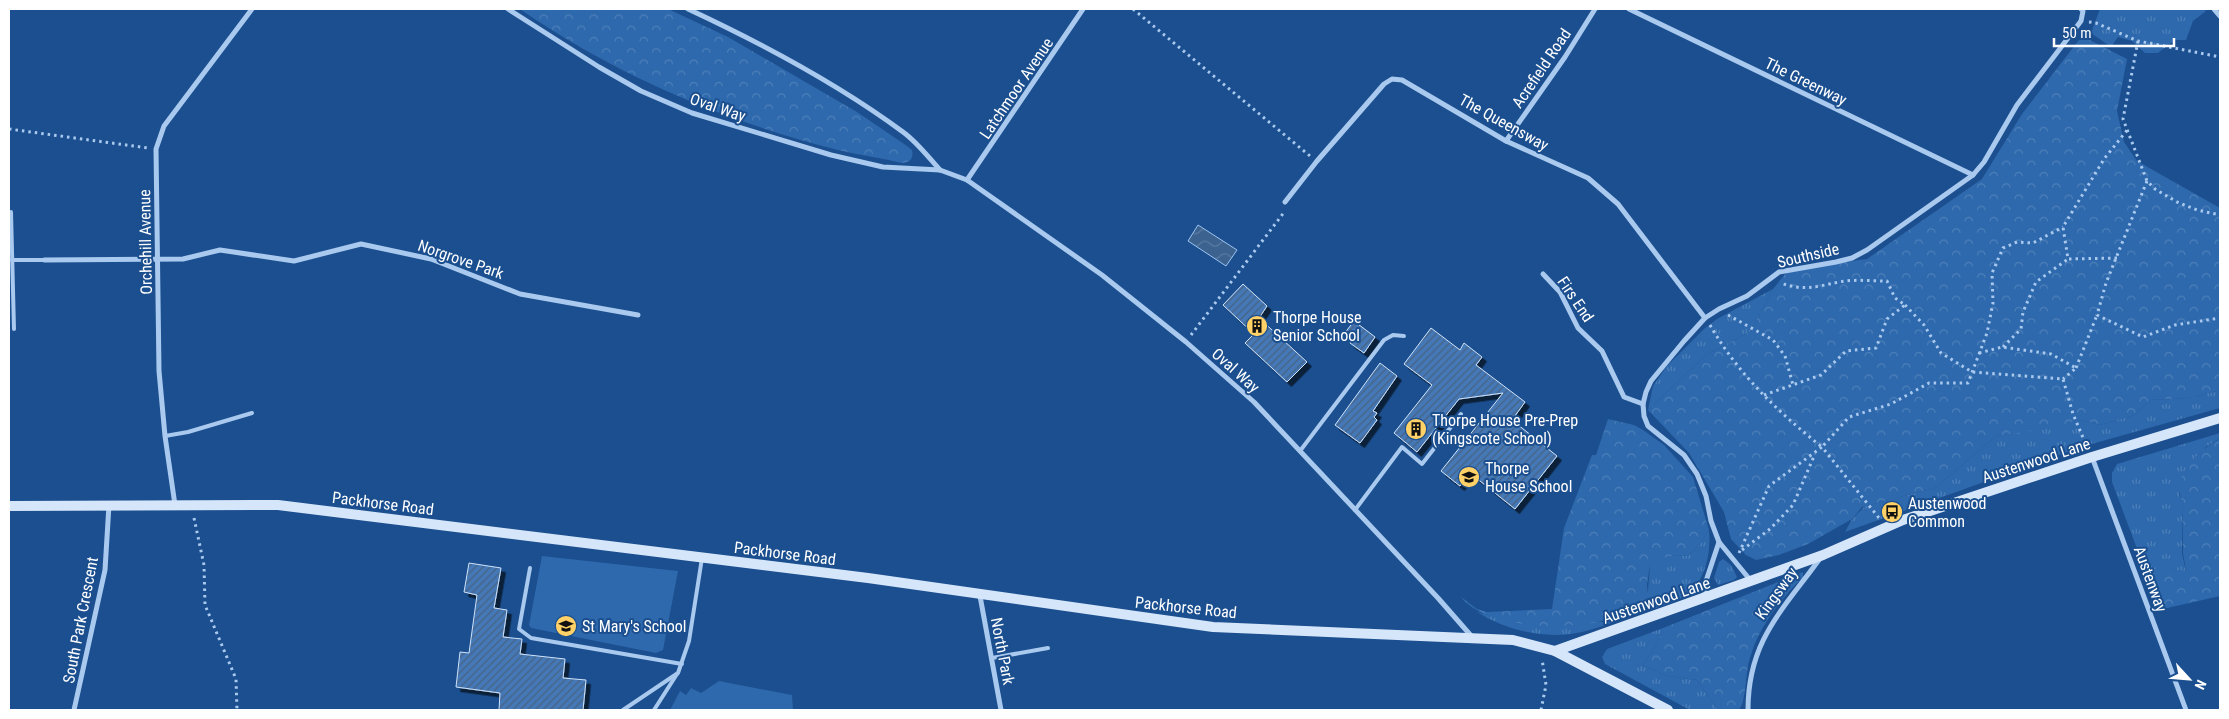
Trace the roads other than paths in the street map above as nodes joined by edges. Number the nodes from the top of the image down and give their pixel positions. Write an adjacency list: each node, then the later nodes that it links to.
1 (252, 9): 16 (street, Orchehill Avenue)
2 (508, 9): 11 (street, Oval Way)
3 (688, 9): 11 (street, Oval Way)
4 (1083, 9): 13 (street, Latchmoor Avenue)
5 (1595, 9): 10 (street, Acrefield Road)
6 (1628, 9): 12 (street, The Greenway)
7 (2081, 9): 12 (street, Southside)
8 (2214, 9): 9 (street)
9 (2220, 16)
10 (1506, 141): 14 (street, The Queensway); 21 (street, The Queensway)
11 (940, 170): 13 (street, Oval Way)
12 (1973, 175): 21 (street, Southside)
13 (968, 180): 29 (street, Oval Way)
14 (1285, 202)
15 (11, 212): 17 (lane)
16 (158, 259): 18 (street, Norgrove Park); 20 (street, Norgrove Park); 28 (street, Orchehill Avenue)
17 (12, 260): 18 (lane); 22 (lane)
18 (44, 260)
19 (1543, 274): 24 (street, Firs End)
20 (638, 315)
21 (1706, 318): 24 (street, Southside)
22 (14, 329)
23 (1404, 336): 29 (lane)
24 (1643, 404): 35 (street)
25 (252, 413): 28 (lane)
26 (1460, 414): 34 (lane)
27 (2220, 418): 30 (main road, Austenwood Lane)
28 (165, 436): 32 (street, Orchehill Avenue)
29 (1300, 451): 34 (street, Oval Way)
30 (2092, 457): 36 (main road, Austenwood Lane); 54 (street, Austenway)
31 (109, 505): 32 (main road, Packhorse Road); 33 (main road, Packhorse Road); 48 (street, South Park Crescent)
32 (175, 505): 37 (main road, Packhorse Road)
33 (9, 506)
34 (1355, 510): 42 (street, Oval Way)
35 (1719, 542): 39 (street); 41 (street)
36 (1823, 555): 39 (main road, Austenwood Lane); 53 (street, Kingsway)
37 (702, 558): 40 (main road, Packhorse Road); 46 (lane)
38 (530, 568): 46 (lane)
39 (1752, 582): 41 (main road, Austenwood Lane)
40 (980, 596): 42 (main road, Packhorse Road); 45 (street, North Park)
41 (1704, 599): 44 (main road, Austenwood Lane)
42 (1473, 638): 44 (main road, Packhorse Road)
43 (1048, 648): 45 (lane)
44 (1554, 651): 52 (main road)
45 (992, 658): 51 (street, North Park)
46 (682, 664): 47 (lane)
47 (678, 673): 49 (lane); 50 (lane)
48 (74, 710)
49 (623, 710)
50 (654, 710)
51 (1001, 710)
52 (1668, 710)
53 (1748, 710)
54 (2186, 710)

